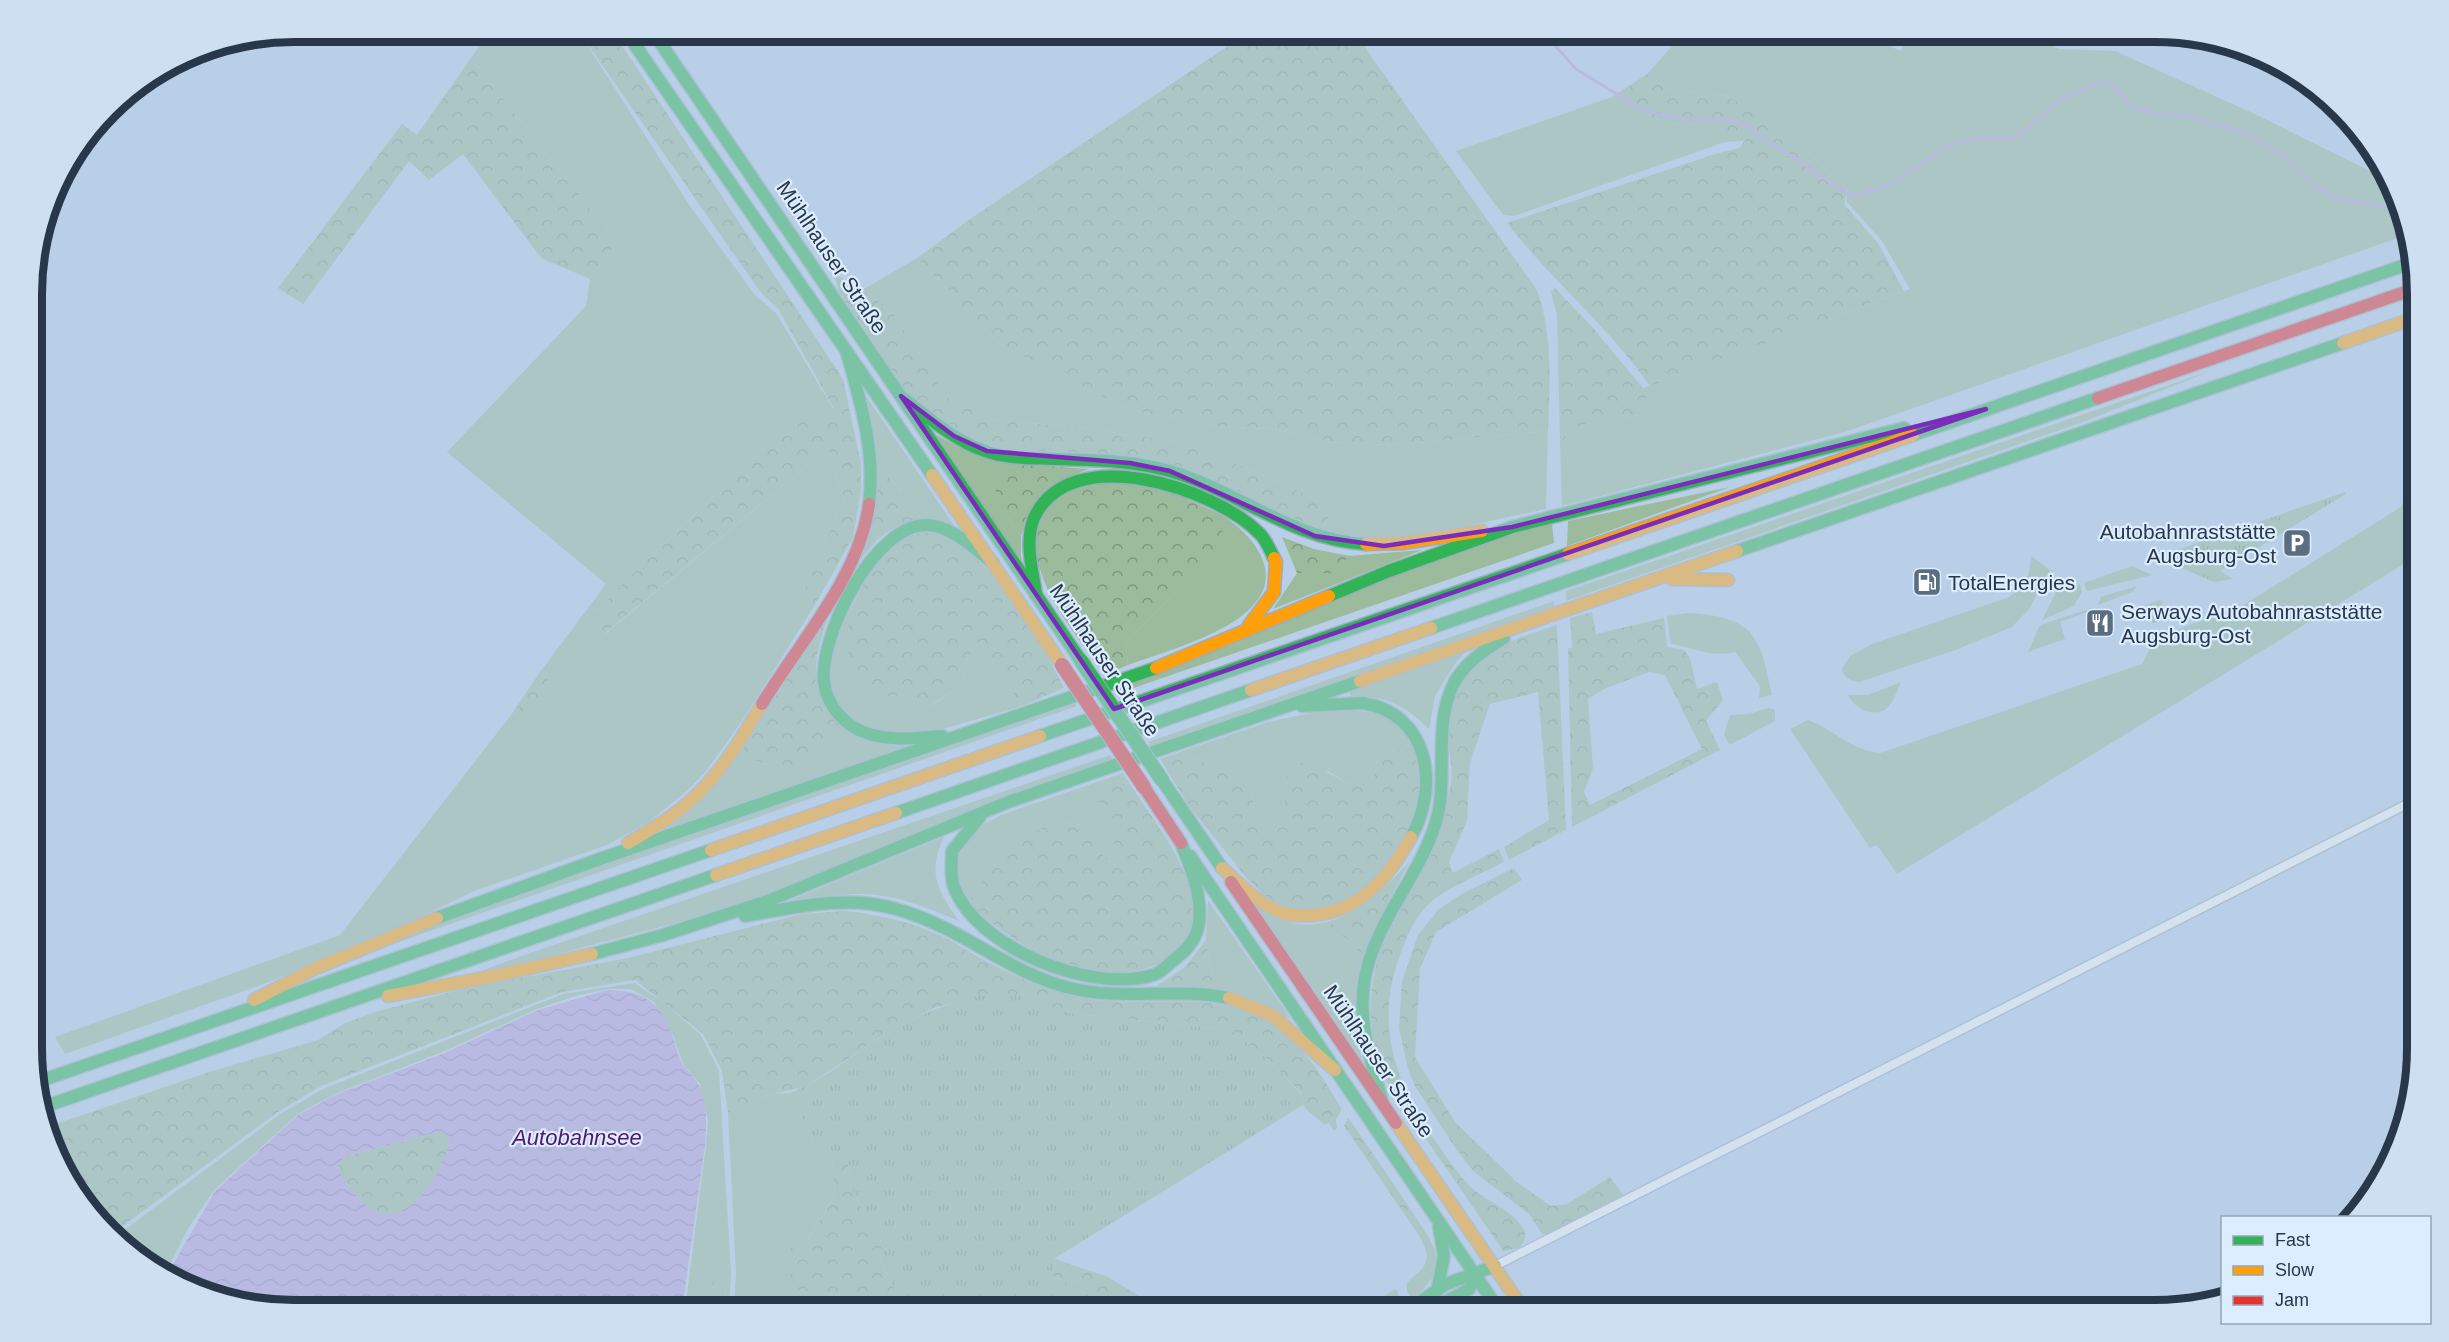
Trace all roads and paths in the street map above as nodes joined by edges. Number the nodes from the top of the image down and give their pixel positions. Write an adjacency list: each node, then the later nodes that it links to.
1 (633, 42): 6 (main road, Mühlhauser Straße)
2 (660, 42): 7 (main road, Mühlhauser Straße)
3 (2405, 265): 8 (main road)
4 (2407, 292): 24 (main road)
5 (2407, 320): 12 (main road)
6 (846, 350): 10 (main road, Mühlhauser Straße); 21 (main road)
7 (901, 396): 9 (main road); 13 (main road, Mühlhauser Straße)
8 (1986, 409): 9 (main road); 25 (main road)
9 (1512, 527): 15 (main road)
10 (993, 563): 17 (main road); 20 (main road, Mühlhauser Straße, bridge)
11 (1728, 580): 12 (main road)
12 (1648, 582): 14 (main road)
13 (1036, 595): 15 (main road); 22 (main road, Mühlhauser Straße, bridge)
14 (1538, 620): 16 (main road); 28 (main road)
15 (1233, 637): 17 (main road)
16 (1270, 711): 18 (main road); 22 (main road)
17 (987, 728): 21 (main road)
18 (1008, 802): 20 (main road); 23 (main road)
19 (2407, 804): 31 (street)
20 (1181, 843): 26 (main road, Mühlhauser Straße)
21 (597, 860): 25 (main road)
22 (1222, 868): 28 (main road, Mühlhauser Straße)
23 (693, 925): 24 (main road); 26 (main road)
24 (344, 1004): 29 (main road)
25 (227, 1017): 27 (main road)
26 (1335, 1070): 30 (main road, Mühlhauser Straße)
27 (44, 1080)
28 (1383, 1104): 31 (main road, Mühlhauser Straße)
29 (49, 1105)
30 (1437, 1220): 32 (main road, Mühlhauser Straße); 33 (main road)
31 (1495, 1266): 32 (main road); 37 (main road, Mühlhauser Straße)
32 (1477, 1277): 33 (main road); 35 (main road); 36 (main road, Mühlhauser Straße)
33 (1437, 1290): 34 (main road)
34 (1422, 1300)
35 (1449, 1300)
36 (1492, 1300)
37 (1517, 1300)

